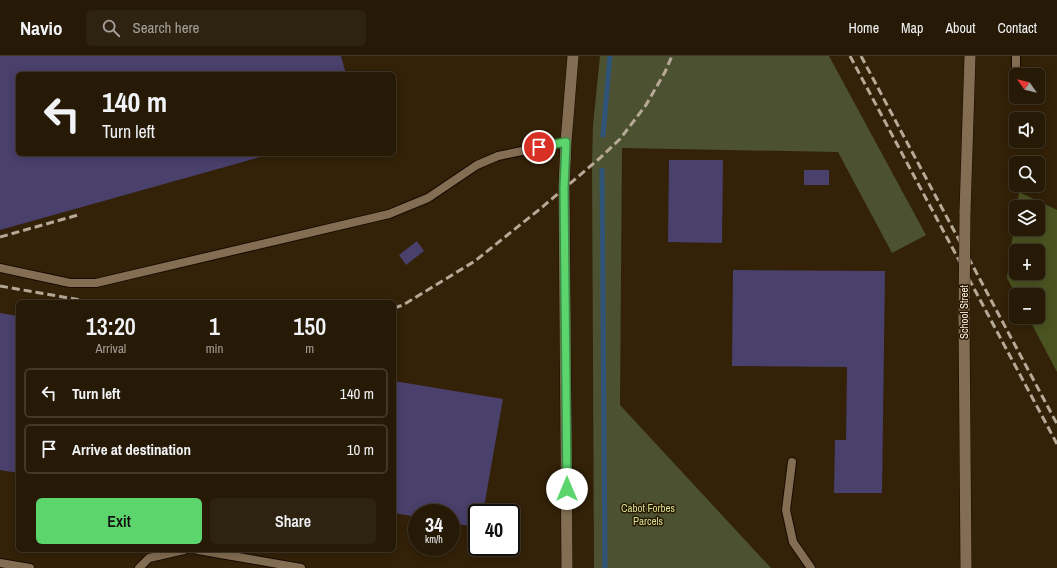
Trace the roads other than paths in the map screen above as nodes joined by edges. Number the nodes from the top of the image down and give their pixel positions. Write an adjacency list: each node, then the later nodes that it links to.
1 (573, 56): 5 (street)
2 (970, 56): 16 (street, School Street, bridge)
3 (1016, 56): 4 (lane)
4 (1016, 68)
5 (566, 142): 6 (lane); 14 (street)
6 (0, 268)
7 (792, 462): 15 (lane)
8 (175, 552): 12 (lane)
9 (209, 552): 13 (lane)
10 (0, 563): 11 (lane)
11 (30, 568)
12 (139, 568)
13 (301, 568)
14 (567, 568)
15 (811, 568)
16 (966, 568)

